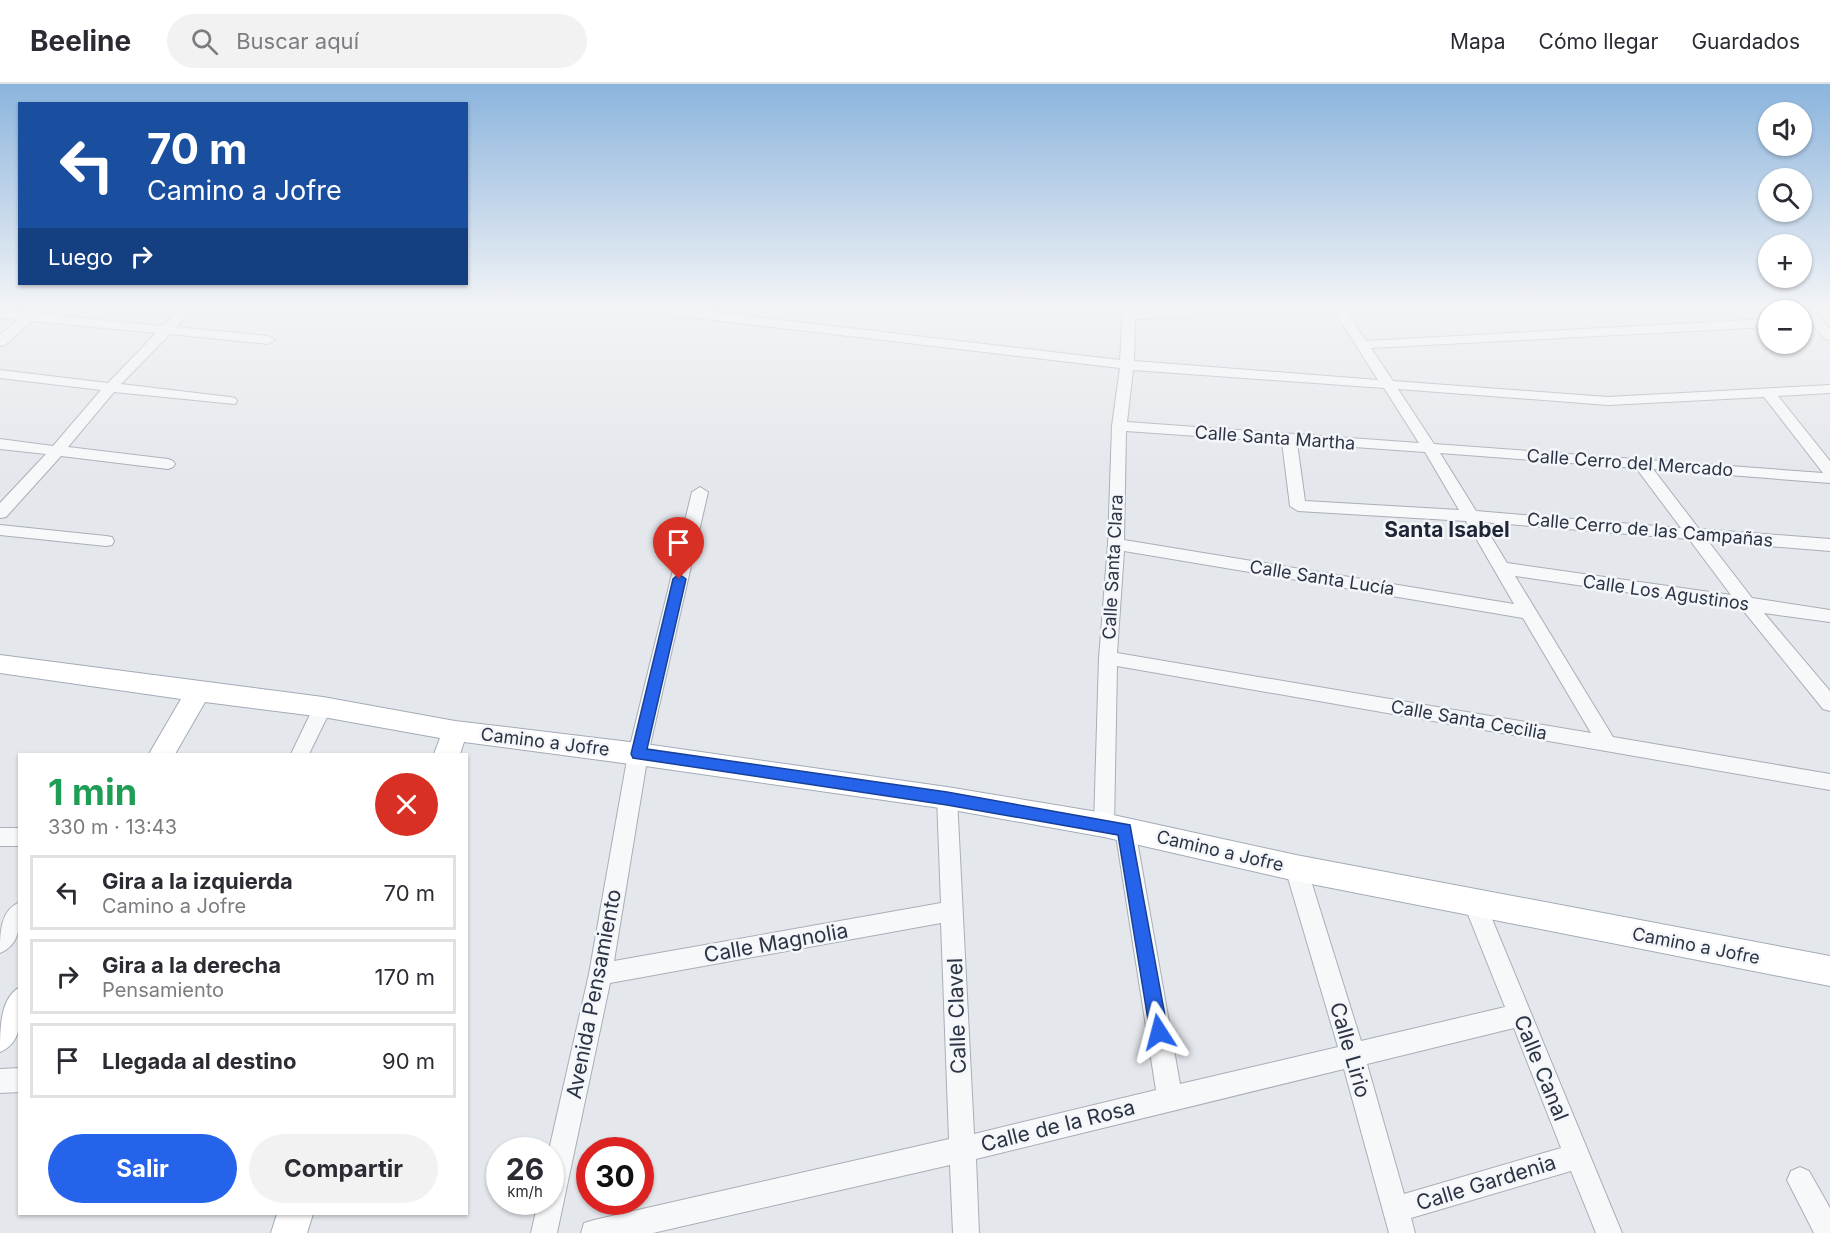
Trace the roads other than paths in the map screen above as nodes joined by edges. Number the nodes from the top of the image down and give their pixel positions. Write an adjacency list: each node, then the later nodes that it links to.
1 (135, 363): 7 (street)
2 (1107, 363): 4 (street)
3 (1374, 363): 6 (street)
4 (1127, 365): 6 (street); 11 (street, Calle Santa Clara)
5 (0, 374): 7 (street)
6 (1388, 384): 9 (street); 14 (street)
7 (111, 387): 10 (street); 15 (street)
8 (1830, 389): 9 (street)
9 (1769, 394): 18 (street)
10 (230, 401)
11 (1119, 426): 12 (street, Calle Santa Martha); 26 (street, Calle Santa Clara)
12 (1288, 439): 14 (street, Calle Santa Martha); 22 (street, Calle Cerro de las Campañas)
13 (0, 444): 15 (street)
14 (1431, 450): 16 (street, Calle Cerro del Mercado); 22 (street)
15 (57, 451): 17 (street); 21 (street)
16 (1640, 462): 19 (street, Calle Cerro del Mercado); 24 (street)
17 (168, 464)
18 (1830, 471)
19 (1830, 478)
20 (700, 492): 41 (street, Avenida Pensamiento)
21 (0, 513)
22 (1470, 516): 24 (street, Calle Cerro de las Campañas); 28 (street)
23 (0, 530): 25 (street)
24 (1694, 533): 27 (street, Calle Cerro de las Campañas); 29 (street)
25 (106, 541)
26 (1116, 544): 30 (street, Calle Santa Lucía); 32 (street, Calle Santa Clara)
27 (1830, 545)
28 (1502, 568): 29 (street, Calle Los Agustinos); 30 (street)
29 (1747, 604): 31 (street, Calle Los Agustinos); 35 (street)
30 (1527, 612): 38 (street)
31 (1830, 616)
32 (1108, 658): 38 (street, Calle Santa Cecilia); 44 (street, Calle Santa Clara)
33 (0, 664): 34 (main road, Camino a Jofre)
34 (198, 692): 36 (main road, Camino a Jofre); 39 (main road)
35 (1830, 704)
36 (323, 707): 37 (main road, Camino a Jofre); 40 (street)
37 (451, 743): 41 (main road, Camino a Jofre)
38 (1608, 745): 42 (street, Calle Santa Cecilia)
39 (163, 753)
40 (300, 753)
41 (638, 754): 43 (main road, Camino a Jofre); 53 (street, Avenida Pensamiento)
42 (1830, 782)
43 (947, 798): 44 (main road, Camino a Jofre); 49 (street, Calle Clavel)
44 (1115, 827): 47 (main road, Camino a Jofre); 60 (street, Calle Santa Clara)
45 (0, 837): 46 (street)
46 (18, 837)
47 (1296, 868): 48 (main road, Camino a Jofre); 57 (street, Calle Lirio)
48 (1474, 903): 52 (main road, Camino a Jofre); 55 (street, Calle Canal)
49 (952, 911): 53 (street, Calle Magnolia); 61 (street, Calle Clavel)
50 (18, 915): 51 (street)
51 (0, 942)
52 (1830, 971)
53 (600, 974): 67 (street, Avenida Pensamiento)
54 (18, 1005): 56 (main road)
55 (1520, 1015): 57 (street, Calle de la Rosa); 62 (street, Calle Canal)
56 (0, 1036)
57 (1353, 1056): 60 (street, Calle de la Rosa); 65 (street, Calle Lirio)
58 (18, 1080): 59 (street)
59 (0, 1081)
60 (1170, 1099): 61 (street, Calle de la Rosa)
61 (963, 1149): 68 (street, Calle de la Rosa); 69 (street, Calle Clavel)
62 (1577, 1156): 65 (street, Calle Gardenia); 70 (street, Calle Canal)
63 (1800, 1180): 71 (street)
64 (295, 1215): 66 (main road)
65 (1399, 1222)
66 (289, 1233)
67 (544, 1233)
68 (594, 1233)
69 (966, 1233)
70 (1609, 1233)
71 (1829, 1233)

